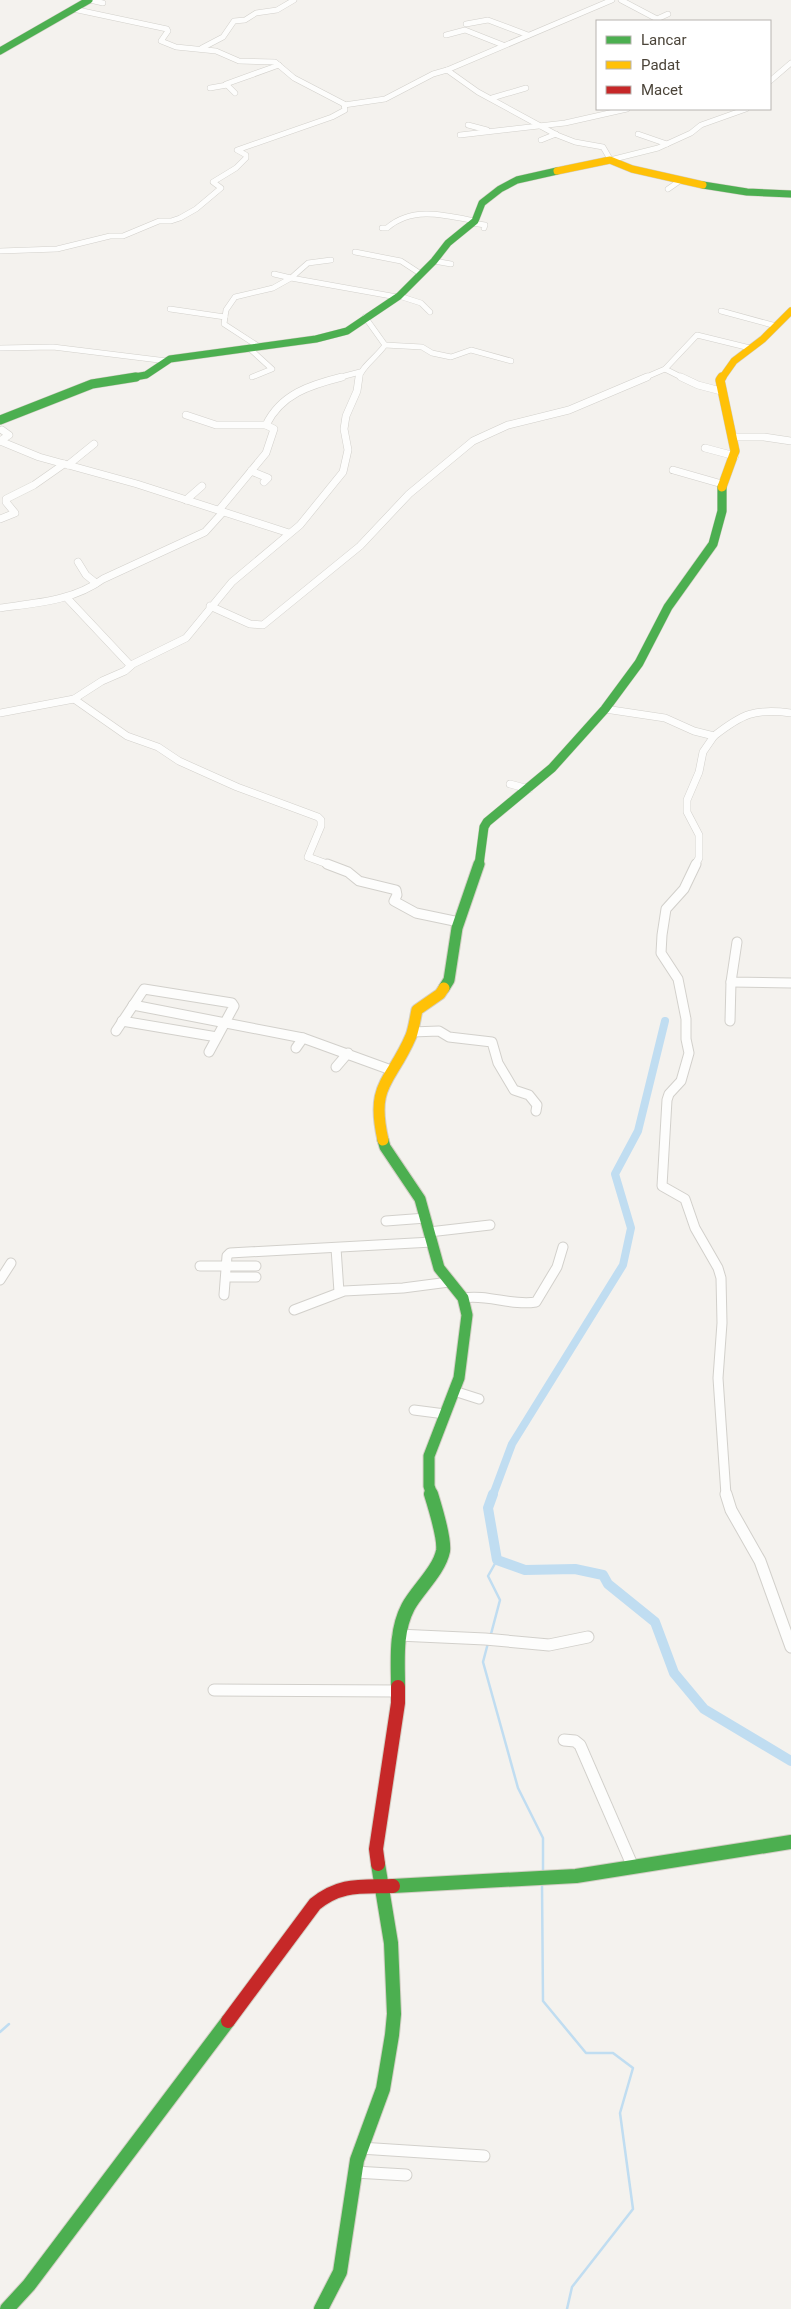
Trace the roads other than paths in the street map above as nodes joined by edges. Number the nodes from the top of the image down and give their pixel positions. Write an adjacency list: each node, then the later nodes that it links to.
1 (294, 0): 14 (street)
2 (612, 0): 10 (street)
3 (621, 0): 7 (street)
4 (83, 3): 5 (street); 6 (street); 12 (street); 15 (street)
5 (102, 3)
6 (97, 10)
7 (668, 14)
8 (466, 24): 10 (street)
9 (446, 35): 13 (street)
10 (528, 35): 13 (street)
11 (174, 40): 12 (street)
12 (165, 44): 14 (street)
13 (503, 45): 18 (street)
14 (202, 48): 17 (street)
15 (0, 51)
16 (791, 63): 20 (street)
17 (279, 65): 19 (street); 27 (street)
18 (447, 70): 26 (street); 27 (street)
19 (240, 80): 21 (street); 22 (street)
20 (771, 80)
21 (249, 84)
22 (227, 85): 23 (street); 25 (street)
23 (210, 88)
24 (526, 88): 26 (street)
25 (235, 93)
26 (492, 98): 31 (street)
27 (344, 106): 43 (street)
28 (623, 110): 31 (street)
29 (743, 110): 38 (street)
30 (468, 125): 33 (street)
31 (542, 126): 33 (street); 34 (street)
32 (569, 131): 34 (street)
33 (493, 132): 36 (street)
34 (556, 134): 37 (street); 39 (street)
35 (638, 134): 38 (street)
36 (460, 136)
37 (541, 140)
38 (667, 144): 39 (street)
39 (610, 159): 40 (street); 41 (street)
40 (791, 194)
41 (477, 224): 42 (street); 46 (street)
42 (382, 228)
43 (0, 251)
44 (355, 252): 49 (street)
45 (331, 260): 50 (street)
46 (434, 261): 47 (street); 49 (street)
47 (451, 264)
48 (274, 274): 50 (street)
49 (421, 274): 51 (street)
50 (291, 278): 51 (street); 56 (street)
51 (398, 297): 55 (street); 57 (street)
52 (170, 309): 56 (street)
53 (791, 310): 58 (street)
54 (722, 311): 58 (street)
55 (430, 312)
56 (225, 317): 60 (street)
57 (365, 317): 59 (street); 60 (street)
58 (776, 326): 62 (street)
59 (385, 344): 64 (street); 66 (street)
60 (254, 347): 63 (street); 67 (street)
61 (0, 348): 63 (street)
62 (750, 348): 65 (street); 68 (street)
63 (167, 361): 70 (street)
64 (511, 361)
65 (665, 369): 68 (street); 94 (street)
66 (360, 372): 71 (street); 90 (street)
67 (252, 377)
68 (721, 391): 72 (street)
69 (186, 415): 71 (street)
70 (1, 425): 73 (street)
71 (266, 425): 81 (street)
72 (733, 437): 74 (street); 77 (street)
73 (0, 441): 78 (street)
74 (791, 441)
75 (94, 444): 78 (street)
76 (705, 448): 77 (street)
77 (735, 456): 85 (street)
78 (68, 465): 79 (street); 82 (street); 89 (street)
79 (86, 469): 83 (street); 87 (street)
80 (673, 470): 85 (street)
81 (251, 471): 84 (street); 88 (street)
82 (64, 473)
83 (77, 476)
84 (264, 482)
85 (722, 484): 98 (street)
86 (202, 486): 87 (street)
87 (186, 500): 88 (street)
88 (221, 511): 90 (street); 92 (street)
89 (0, 520)
90 (289, 533): 94 (street)
91 (78, 562): 92 (street)
92 (96, 582): 93 (street)
93 (67, 598): 95 (street); 96 (street)
94 (210, 606): 96 (street)
95 (0, 608)
96 (130, 666): 97 (street)
97 (74, 699): 99 (street); 104 (street)
98 (605, 709): 101 (street); 103 (street)
99 (0, 713)
100 (791, 713): 101 (street)
101 (714, 736): 147 (street)
102 (510, 784): 103 (street)
103 (529, 789): 104 (street)
104 (459, 922): 113 (street)
105 (737, 942): 106 (street)
106 (731, 982): 107 (street); 110 (street)
107 (791, 983)
108 (134, 1006): 109 (street); 111 (street); 111 (street)
109 (122, 1021): 112 (street); 114 (street)
110 (730, 1021)
111 (227, 1022): 114 (street); 115 (street)
112 (116, 1031)
113 (412, 1032): 120 (street); 121 (street)
114 (217, 1037): 117 (street)
115 (303, 1038): 116 (street); 118 (street)
116 (296, 1048)
117 (209, 1052)
118 (348, 1053): 119 (street); 120 (street)
119 (336, 1067)
120 (391, 1070): 122 (street)
121 (536, 1111)
122 (426, 1218): 123 (street); 125 (street)
123 (386, 1221)
124 (490, 1225): 125 (street)
125 (430, 1237): 127 (street); 135 (street)
126 (563, 1247): 138 (street)
127 (336, 1248): 130 (street); 136 (street)
128 (11, 1263): 134 (street)
129 (200, 1266): 130 (street)
130 (227, 1266): 131 (street); 132 (street)
131 (256, 1266)
132 (226, 1277): 133 (street); 137 (street)
133 (256, 1277)
134 (0, 1280)
135 (449, 1282): 136 (street); 138 (street)
136 (339, 1292): 139 (street)
137 (224, 1295)
138 (463, 1298): 140 (street)
139 (294, 1310)
140 (454, 1391): 141 (street); 143 (street)
141 (479, 1398)
142 (414, 1410): 143 (street)
143 (444, 1414): 144 (street)
144 (398, 1635): 146 (street); 149 (street)
145 (588, 1637): 146 (street)
146 (490, 1640)
147 (791, 1647)
148 (214, 1690): 149 (street)
149 (398, 1691): 153 (street)
150 (564, 1740): 152 (street)
151 (791, 1842): 152 (street)
152 (634, 1867): 153 (street)
153 (381, 1887): 154 (street); 158 (street)
154 (360, 2148): 155 (street); 156 (street)
155 (484, 2156)
156 (355, 2172): 157 (street); 159 (street)
157 (406, 2175)
158 (7, 2309)
159 (321, 2309)

